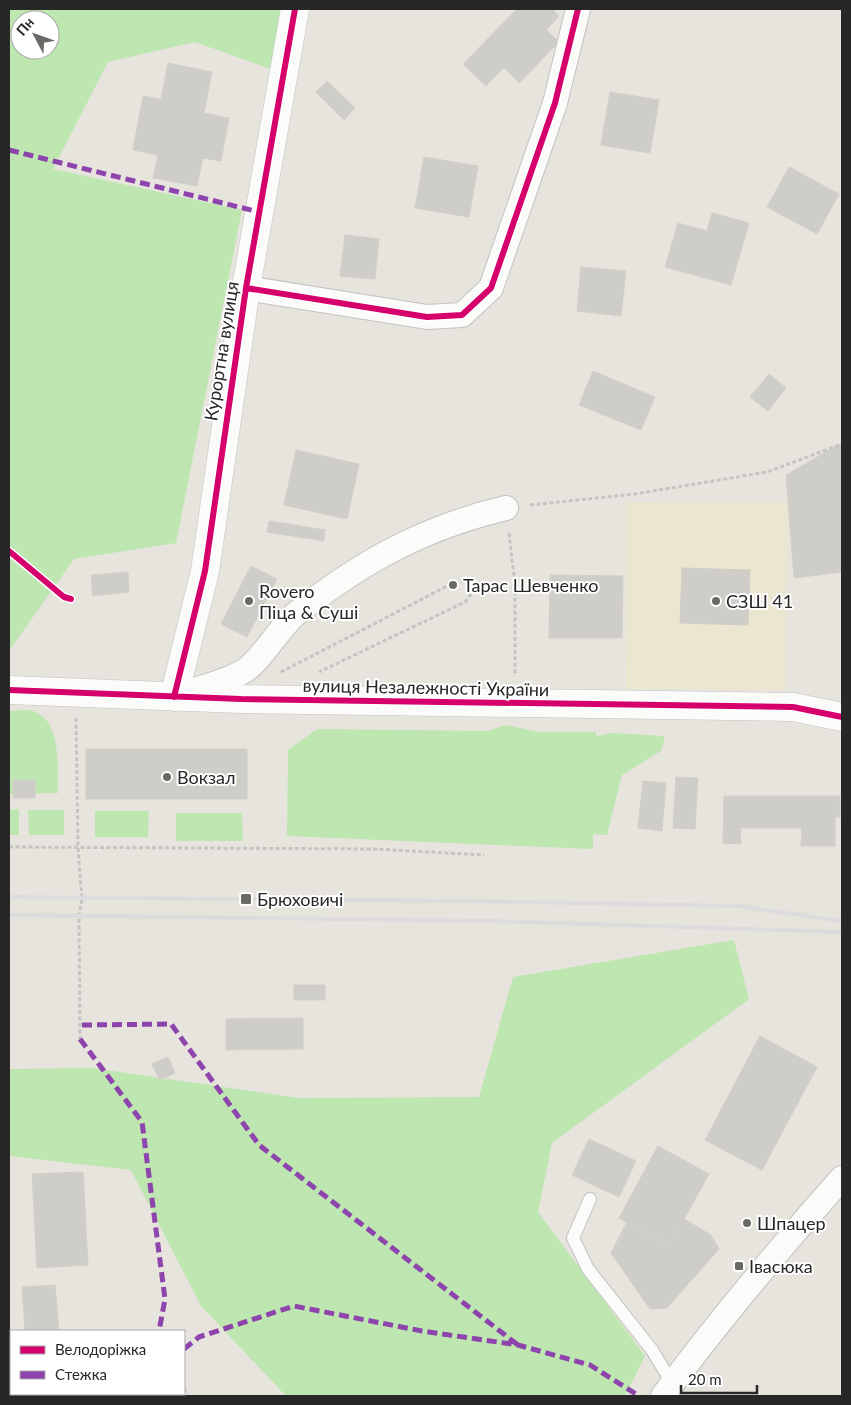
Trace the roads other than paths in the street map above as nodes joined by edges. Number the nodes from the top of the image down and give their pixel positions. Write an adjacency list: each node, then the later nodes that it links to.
1 (295, 9): 3 (main road, Курортна вулиця)
2 (578, 9): 3 (street)
3 (246, 288): 6 (main road, Курортна вулиця)
4 (506, 508): 6 (street)
5 (9, 690): 6 (main road, вулиця Незалежності України)
6 (174, 697): 7 (main road, вулиця Незалежності України)
7 (842, 717)
8 (842, 1178): 10 (street)
9 (590, 1199): 10 (lane)
10 (668, 1390)

